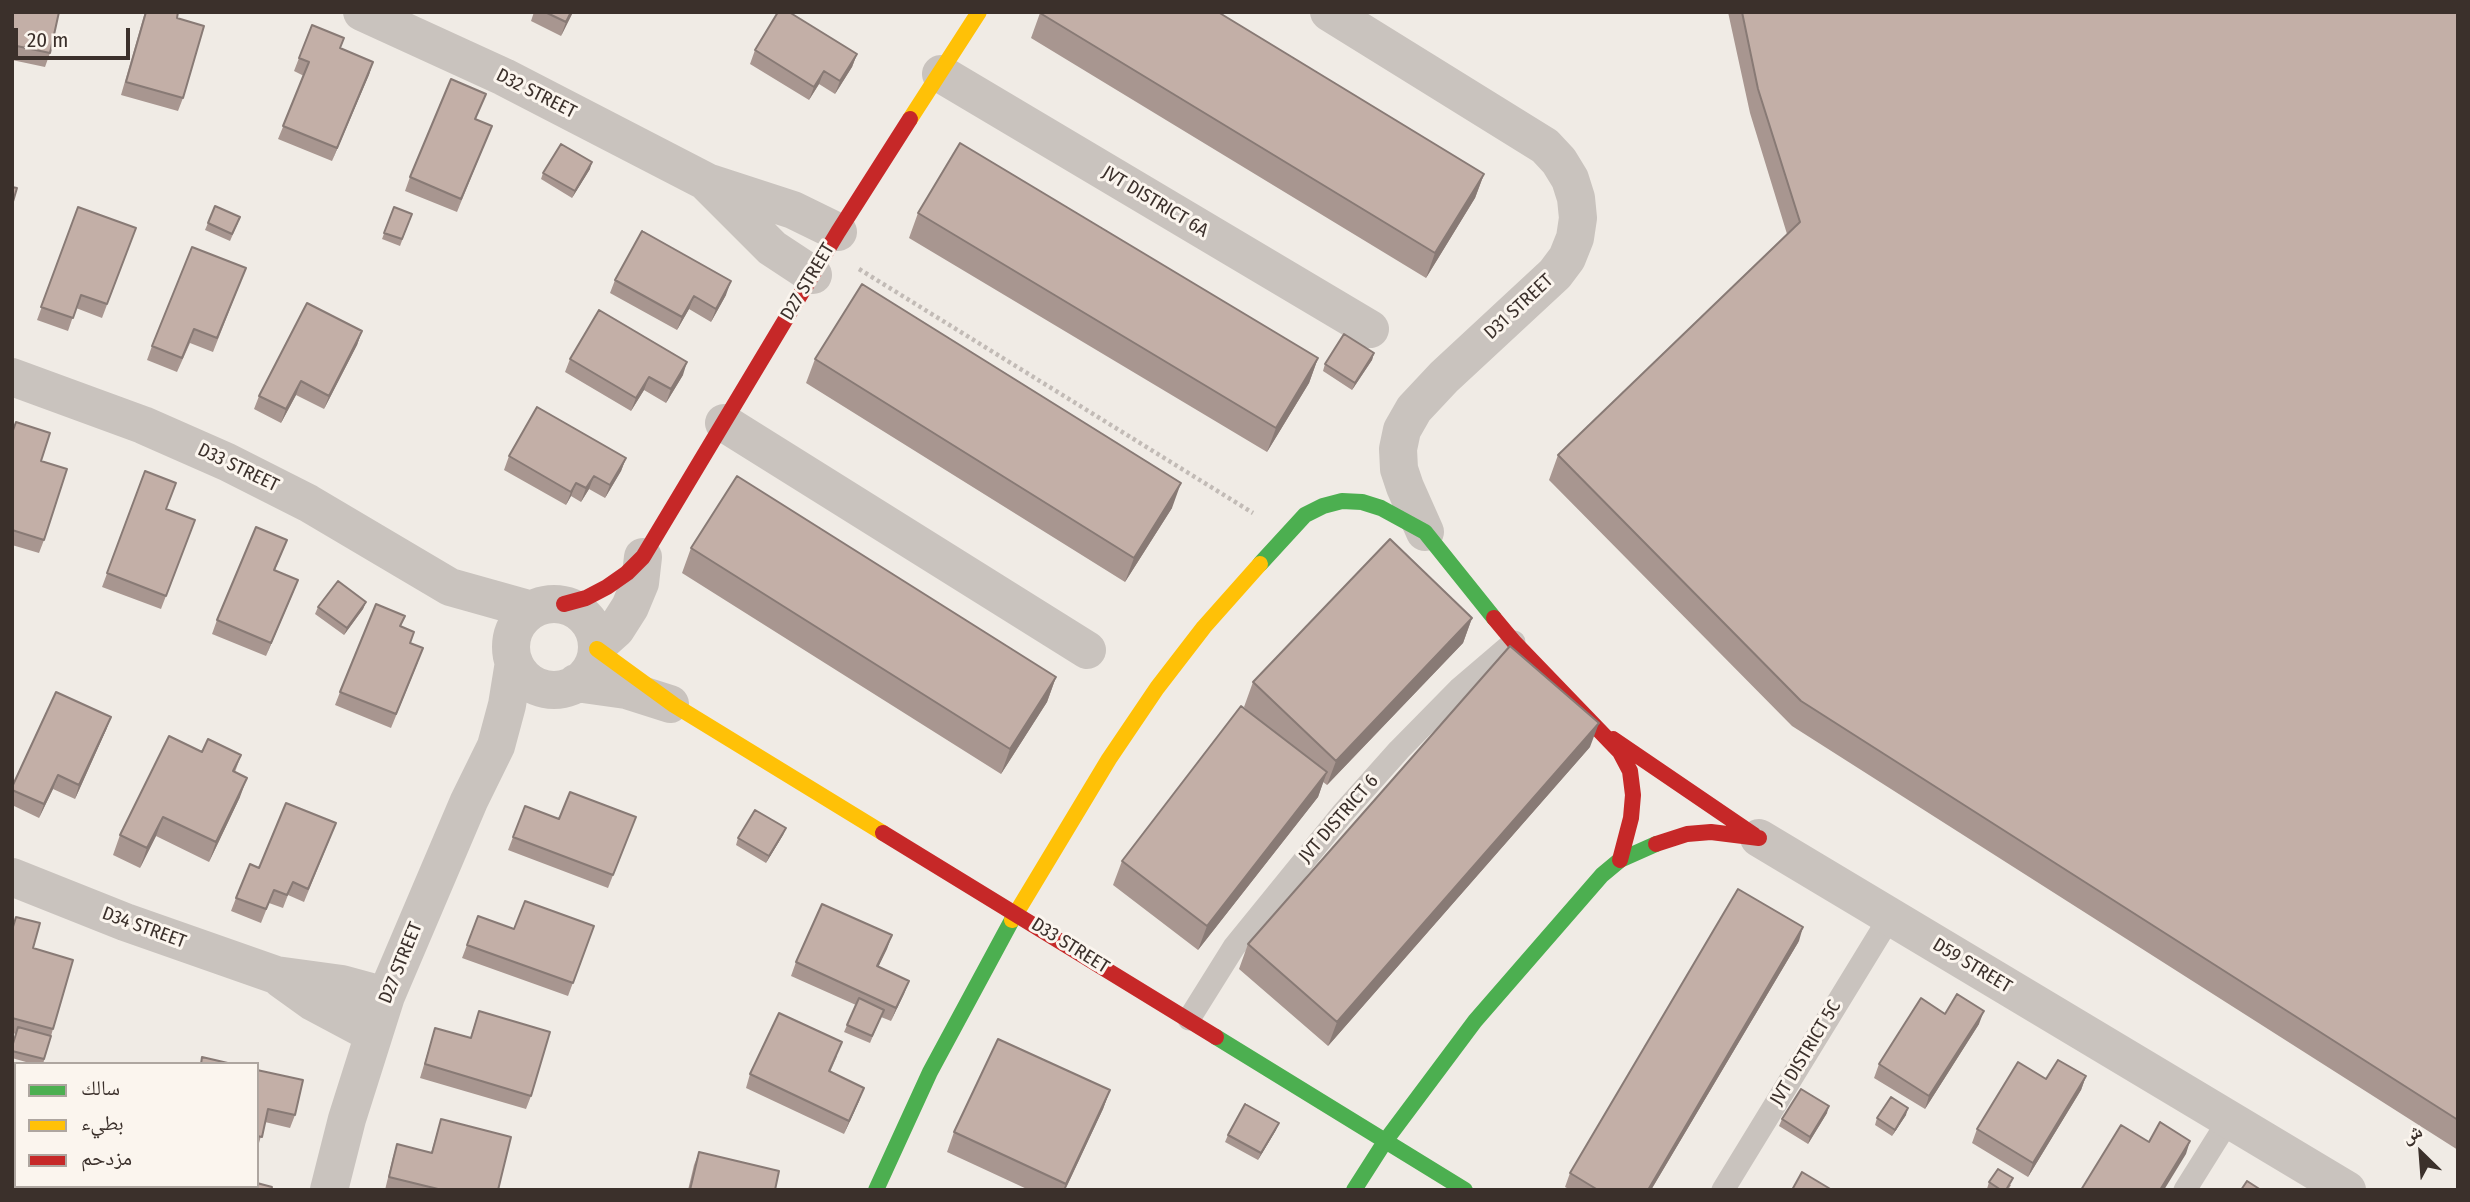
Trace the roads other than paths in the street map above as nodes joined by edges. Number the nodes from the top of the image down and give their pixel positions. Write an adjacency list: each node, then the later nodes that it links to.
1 (362, 12): 5 (street, D32 STREET)
2 (979, 12): 4 (street, D27 STREET)
3 (1329, 12): 9 (street, D31 STREET)
4 (940, 74): 5 (street, D27 STREET); 6 (street, JVT DISTRICT 6A)
5 (826, 252): 8 (street, D27 STREET)
6 (1370, 329)
7 (12, 377): 11 (street, D33 STREET)
8 (724, 423): 10 (street, D27 STREET); 15 (street)
9 (1425, 532): 13 (street); 24 (street)
10 (643, 557): 12 (street, D27 STREET); 14 (street, D27 STREET)
11 (450, 587): 12 (street, D33 STREET); 16 (street, D33 STREET)
12 (548, 607): 14 (street); 16 (street)
13 (1514, 642): 19 (street); 28 (lane, JVT DISTRICT 6)
14 (597, 648): 17 (street); 18 (street, D33 STREET)
15 (1087, 650)
16 (514, 661): 17 (street); 20 (street, D27 STREET)
17 (571, 686): 18 (street, D33 STREET); 20 (street, D27 STREET)
18 (674, 705): 24 (street, D33 STREET)
19 (1603, 733): 21 (street, D59 STREET); 22 (street)
20 (496, 746): 27 (street, D27 STREET)
21 (1759, 838): 22 (street); 25 (street, D59 STREET)
22 (1620, 860): 31 (street)
23 (12, 877): 26 (street, D34 STREET)
24 (1016, 913): 28 (street, D33 STREET); 33 (street)
25 (1890, 917): 30 (street, D59 STREET); 36 (lane, JVT DISTRICT 5C)
26 (276, 975): 27 (street, D34 STREET); 29 (street, D34 STREET)
27 (386, 996): 29 (street, D27 STREET)
28 (1189, 1019): 31 (street, D33 STREET)
29 (373, 1034): 32 (street, D27 STREET)
30 (2230, 1118): 37 (lane); 38 (street, D59 STREET)
31 (1386, 1140): 34 (street); 35 (street, D33 STREET)
32 (329, 1190)
33 (876, 1190)
34 (1354, 1190)
35 (1465, 1190)
36 (1723, 1190)
37 (2185, 1190)
38 (2347, 1190)

